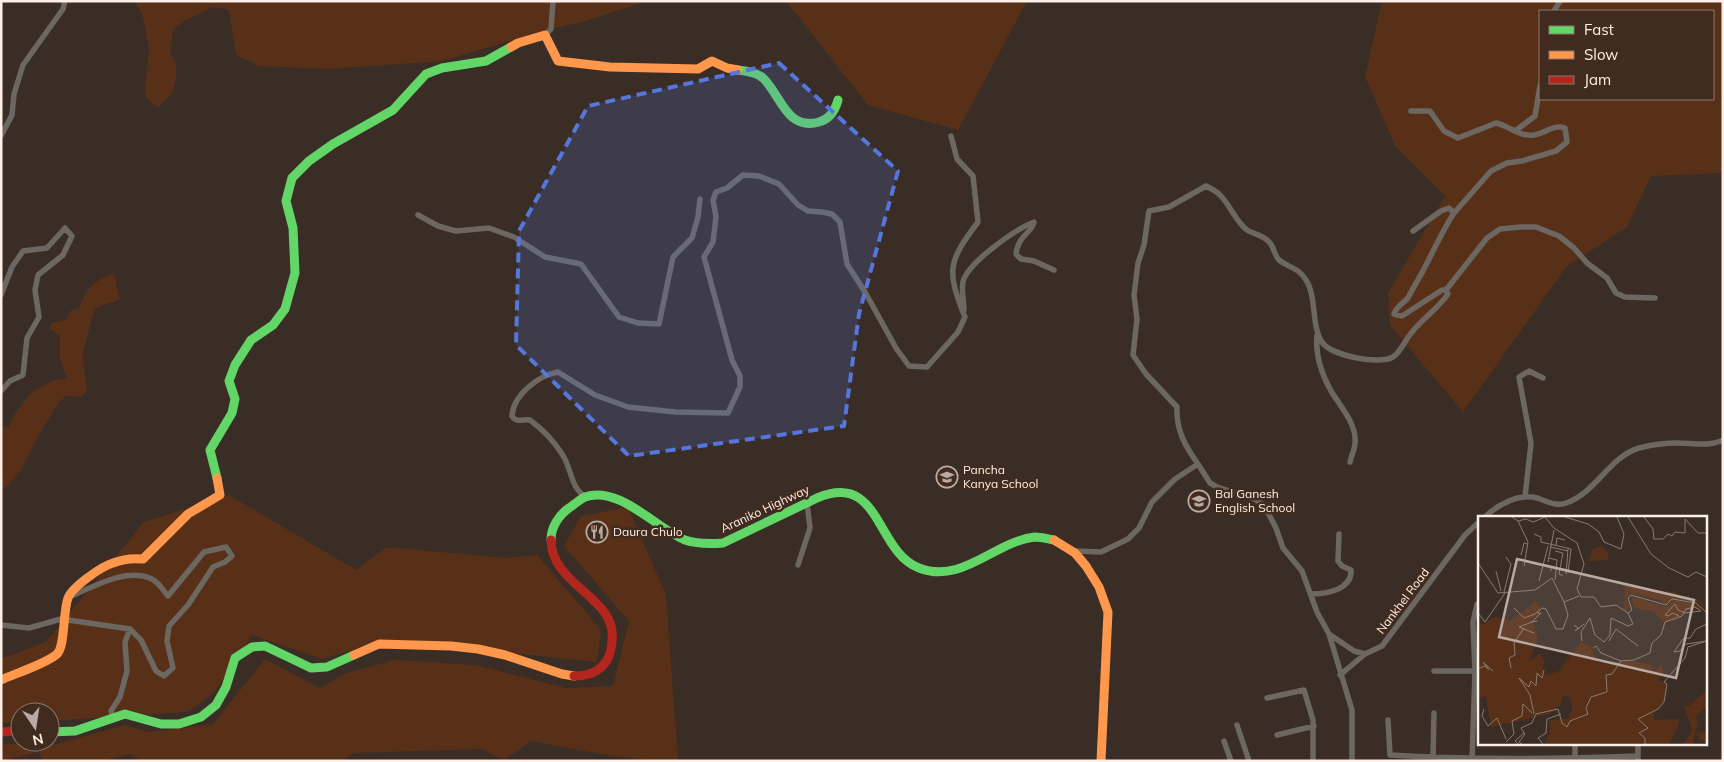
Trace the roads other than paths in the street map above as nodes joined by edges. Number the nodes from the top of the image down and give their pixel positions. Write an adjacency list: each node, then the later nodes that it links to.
1 (65, 1): 8 (street)
2 (553, 1): 3 (street)
3 (545, 35): 5 (main road); 34 (main road)
4 (1539, 92): 7 (street)
5 (838, 100)
6 (1411, 111): 7 (street)
7 (1515, 131): 11 (street)
8 (1, 136)
9 (951, 136): 18 (street)
10 (700, 199): 12 (street)
11 (1454, 212): 13 (street); 15 (street)
12 (418, 215)
13 (1413, 232)
14 (1054, 270): 18 (street)
15 (1446, 290): 17 (street); 19 (street)
16 (1, 296): 21 (street)
17 (1655, 298)
18 (965, 317): 26 (street)
19 (1318, 333): 23 (street); 24 (street)
20 (1543, 378): 25 (street)
21 (1, 391)
22 (1723, 440): 25 (street)
23 (1350, 462)
24 (1198, 464): 31 (street); 33 (street)
25 (1525, 497): 28 (street)
26 (586, 498): 27 (main road, Araniko Highway); 47 (main road)
27 (807, 502): 31 (main road, Araniko Highway); 32 (street)
28 (1485, 516)
29 (1478, 523): 40 (street, Nankhel Road)
30 (1339, 534): 33 (street)
31 (1073, 551): 61 (main road, Araniko Highway)
32 (798, 565)
33 (1311, 594): 39 (street)
34 (68, 597): 36 (main road); 38 (street)
35 (1476, 604): 42 (street)
36 (63, 620): 37 (street); 38 (street); 44 (main road)
37 (1, 625)
38 (130, 629): 47 (street)
39 (1329, 634): 40 (street); 43 (street)
40 (1366, 654): 43 (street, Nankhel Road)
41 (1434, 671): 42 (street)
42 (1475, 671): 49 (street)
43 (1340, 675): 65 (street)
44 (1, 680)
45 (1267, 698): 51 (street)
46 (1434, 713): 57 (street)
47 (113, 716): 52 (main road)
48 (1388, 720): 57 (street)
49 (1476, 720): 59 (street)
50 (1237, 725): 63 (street)
51 (1314, 726): 53 (street); 64 (street)
52 (60, 732)
53 (1277, 735)
54 (1224, 741): 62 (street)
55 (1575, 744): 58 (street)
56 (1638, 744): 60 (street)
57 (1433, 758): 59 (street)
58 (1575, 758): 59 (street); 60 (street)
59 (1472, 759)
60 (1638, 759)
61 (1100, 761)
62 (1231, 761)
63 (1249, 761)
64 (1313, 761)
65 (1352, 761)

